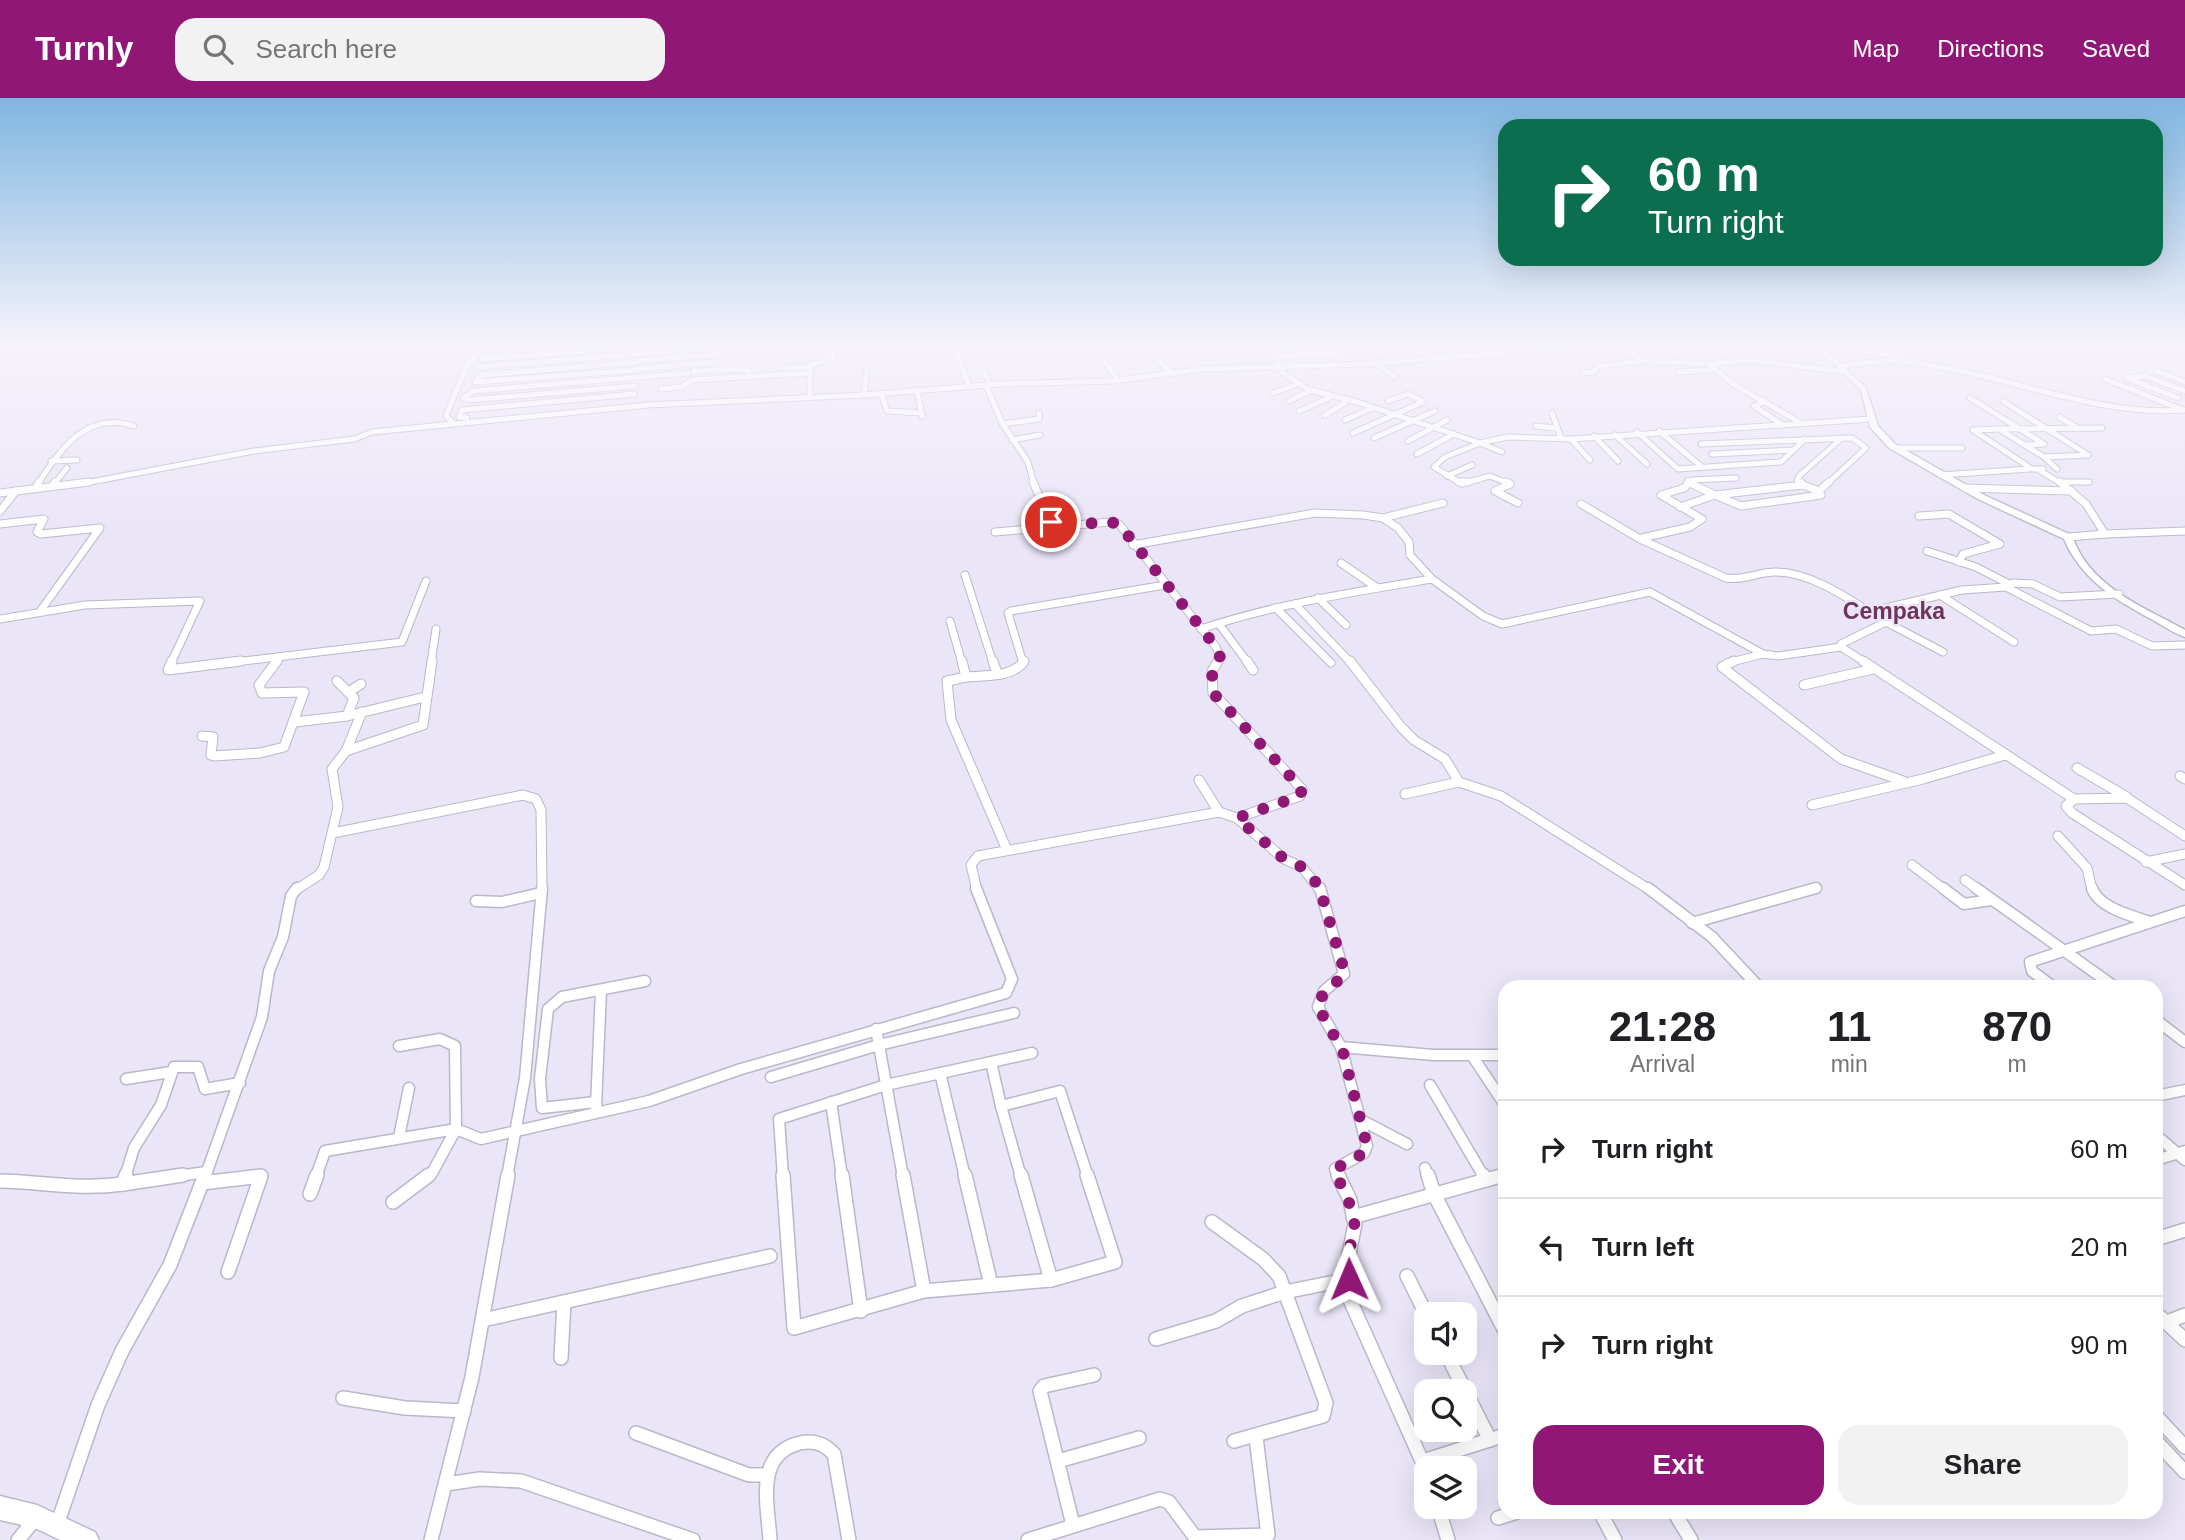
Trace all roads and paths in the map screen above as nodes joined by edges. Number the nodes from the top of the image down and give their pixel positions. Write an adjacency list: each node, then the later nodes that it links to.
1 (448, 409): 31 (street)
2 (470, 409): 23 (street)
3 (589, 409): 31 (street)
4 (886, 409): 5 (street)
5 (921, 409)
6 (997, 409): 32 (street)
7 (1303, 409): 19 (street)
8 (1335, 409): 24 (street)
9 (1370, 409): 29 (street)
10 (1377, 409): 25 (street)
11 (1405, 409): 25 (street)
12 (1759, 409): 34 (street)
13 (1778, 409): 33 (street)
14 (1871, 409): 27 (street)
15 (1988, 409): 40 (street)
16 (2017, 409): 41 (street)
17 (2144, 409): 18 (street)
18 (2185, 410)
19 (1299, 411)
20 (1435, 411): 30 (street)
21 (1039, 413): 32 (street)
22 (1552, 413): 39 (street)
23 (493, 415)
24 (1325, 415)
25 (1392, 415): 30 (street); 47 (street)
26 (2059, 417): 37 (street)
27 (1871, 419): 33 (street); 63 (street)
28 (1447, 420): 38 (street)
29 (1345, 421)
30 (1412, 421): 38 (street); 55 (street)
31 (453, 423): 86 (street)
32 (1002, 424): 58 (street)
33 (1802, 424): 34 (street)
34 (1783, 425): 44 (street)
35 (134, 426): 72 (street)
36 (1536, 426): 39 (street)
37 (2076, 427): 41 (street); 42 (street); 48 (street)
38 (1434, 428): 49 (street); 59 (street)
39 (1556, 428): 53 (street)
40 (2019, 428): 41 (street); 43 (street); 62 (street)
41 (2048, 428): 69 (street)
42 (2102, 428)
43 (1999, 429): 62 (street); 79 (street)
44 (1684, 430): 45 (street); 61 (street)
45 (1660, 431): 46 (street); 77 (street)
46 (1637, 432): 51 (street); 77 (street)
47 (1353, 433)
48 (2085, 433)
49 (1454, 434): 60 (street); 67 (street)
50 (1040, 435): 58 (street)
51 (1615, 435): 52 (street); 74 (street)
52 (1594, 436): 56 (street); 73 (street)
53 (1561, 438): 56 (street); 60 (street)
54 (1842, 438): 57 (street); 87 (street); 92 (street)
55 (1374, 439)
56 (1571, 439): 71 (street)
57 (1805, 439): 61 (street); 65 (street)
58 (1012, 440): 104 (street)
59 (1408, 441)
60 (1480, 443): 66 (street); 81 (street)
61 (1701, 444): 68 (street)
62 (2025, 445): 69 (street)
63 (1895, 448): 64 (street); 80 (street)
64 (1962, 448)
65 (1794, 450): 68 (street); 76 (street)
66 (1502, 452)
67 (1417, 454)
68 (1712, 454): 76 (street)
69 (2044, 457): 79 (street)
70 (77, 460): 72 (street)
71 (1590, 460)
72 (51, 461): 88 (street)
73 (1618, 461)
74 (1647, 464)
75 (1472, 465): 81 (street)
76 (1723, 465): 77 (street); 82 (street)
77 (1702, 467)
78 (67, 468): 86 (street)
79 (2035, 469): 80 (street); 84 (street)
80 (1940, 475): 89 (street)
81 (1447, 476): 96 (street)
82 (1736, 478): 83 (street); 90 (street)
83 (1688, 482): 95 (street); 99 (street)
84 (2060, 482): 85 (street); 93 (street)
85 (2089, 482)
86 (53, 485): 88 (street)
87 (1803, 485): 90 (street); 92 (street)
88 (36, 487): 91 (street)
89 (1965, 488): 93 (street); 108 (street)
90 (1753, 490): 95 (street)
91 (16, 491): 94 (street); 100 (street)
92 (1819, 491): 95 (street)
93 (2074, 491): 107 (street)
94 (0, 493)
95 (1714, 495): 99 (street)
96 (1518, 502)
97 (1443, 503): 102 (street)
98 (1581, 504): 109 (street)
99 (1680, 507): 109 (street)
100 (0, 510)
101 (1919, 516): 112 (street)
102 (1383, 518): 110 (street); 115 (street)
103 (0, 524): 125 (street)
104 (1053, 526): 106 (street); 110 (street)
105 (2185, 531): 107 (street)
106 (996, 532)
107 (2105, 534): 108 (street)
108 (2068, 537): 120 (street)
109 (1640, 538): 126 (street)
110 (1133, 545): 117 (street)
111 (1927, 551): 112 (street)
112 (1959, 562): 118 (street)
113 (1341, 563): 119 (street)
114 (965, 575): 144 (street)
115 (1432, 579): 119 (street); 139 (street)
116 (426, 581): 140 (street)
117 (1165, 585): 133 (street); 144 (street)
118 (2007, 585): 120 (street); 121 (street); 136 (street)
119 (1376, 587): 122 (street)
120 (2119, 594): 134 (street)
121 (1940, 596): 126 (street); 135 (street)
122 (1318, 598): 123 (street); 131 (street)
123 (1295, 604): 124 (street); 160 (street)
124 (1276, 608): 130 (street); 141 (street)
125 (41, 610): 127 (street); 140 (street)
126 (1869, 612): 129 (street)
127 (0, 619)
128 (950, 621): 145 (street)
129 (1886, 622): 137 (street); 138 (street)
130 (1219, 624): 133 (street); 143 (street)
131 (1346, 625)
132 (436, 629): 150 (street)
133 (1202, 629): 166 (street)
134 (2185, 634)
135 (2014, 642)
136 (2185, 645)
137 (1841, 647): 139 (street); 142 (street)
138 (1943, 652)
139 (1763, 654): 159 (street)
140 (281, 657): 153 (street)
141 (1331, 663)
142 (1873, 668): 148 (street); 156 (street)
143 (1253, 670)
144 (996, 673): 145 (street)
145 (966, 677): 170 (street)
146 (337, 681): 149 (street)
147 (361, 684): 149 (street)
148 (1804, 685)
149 (351, 691): 152 (street)
150 (425, 697): 151 (street); 155 (street)
151 (362, 712): 152 (street); 155 (street)
152 (347, 716): 153 (street)
153 (295, 722): 154 (street)
154 (202, 736)
155 (346, 751): 167 (street)
156 (2005, 755): 159 (street); 163 (street)
157 (2077, 768): 162 (street)
158 (1199, 780): 165 (street)
159 (1903, 781): 164 (street)
160 (1459, 782): 161 (street); 182 (street)
161 (1405, 794)
162 (2127, 798): 163 (street); 169 (street)
163 (2074, 799): 172 (street)
164 (1812, 805)
165 (1219, 812): 166 (street); 170 (street)
166 (1237, 818): 195 (street)
167 (333, 833): 177 (street); 204 (street)
168 (2058, 836): 181 (street)
169 (2185, 836)
170 (1007, 850): 191 (street)
171 (2185, 854): 172 (street)
172 (2146, 862): 175 (street)
173 (1912, 865): 178 (street)
174 (1965, 880): 178 (street)
175 (2185, 885)
176 (1816, 888): 182 (street)
177 (541, 893): 179 (street); 216 (street)
178 (1992, 900): 183 (street)
179 (476, 901)
180 (2185, 911): 181 (street)
181 (2149, 922): 183 (street)
182 (1692, 923): 184 (street)
183 (2067, 950): 185 (street); 186 (street)
184 (1752, 980)
185 (2045, 980)
186 (2106, 980)
187 (645, 981): 188 (street)
188 (601, 989): 212 (street); 212 (street)
189 (1014, 1013): 193 (street)
190 (2163, 1025): 192 (street)
191 (876, 1029): 193 (street); 212 (street)
192 (2185, 1042)
193 (878, 1045): 202 (street); 205 (street)
194 (398, 1046): 215 (street)
195 (1340, 1047): 198 (street); 214 (street)
196 (1032, 1053): 199 (street)
197 (1498, 1055): 198 (street)
198 (1473, 1057): 209 (street)
199 (991, 1062): 201 (street); 213 (street)
200 (172, 1072): 203 (street); 204 (street); 227 (street)
201 (940, 1073): 205 (street); 240 (street)
202 (771, 1077)
203 (125, 1079)
204 (240, 1083): 223 (street)
205 (886, 1084): 211 (street); 241 (street)
206 (1430, 1085): 225 (street)
207 (409, 1088): 217 (street)
208 (2185, 1090): 210 (street)
209 (1498, 1094)
210 (2163, 1095)
211 (831, 1102): 245 (street); 245 (street)
212 (596, 1106): 216 (street)
213 (1001, 1107): 239 (street); 239 (street)
214 (1363, 1121): 219 (street); 231 (street)
215 (456, 1129): 216 (street); 217 (street); 230 (street)
216 (515, 1132): 250 (street)
217 (399, 1137): 228 (street)
218 (2163, 1140): 220 (street)
219 (1407, 1144)
220 (2182, 1155): 221 (street)
221 (2163, 1159)
222 (1425, 1168): 229 (street)
223 (204, 1177): 227 (street); 236 (street); 277 (street)
224 (1498, 1177): 225 (street)
225 (1486, 1180): 229 (street)
226 (0, 1181): 227 (street)
227 (123, 1184)
228 (310, 1194)
229 (1434, 1194): 231 (street); 247 (street)
230 (393, 1202)
231 (1353, 1217): 238 (street)
232 (1212, 1222): 242 (street)
233 (2185, 1230): 234 (street)
234 (2163, 1237)
235 (770, 1256): 243 (street)
236 (228, 1272)
237 (1407, 1276): 244 (street)
238 (1349, 1279): 242 (street); 267 (street)
239 (1051, 1280): 240 (street)
240 (991, 1285): 241 (street)
241 (924, 1291): 245 (street)
242 (1285, 1292): 251 (street); 260 (street)
243 (564, 1302): 250 (street); 253 (street)
244 (1420, 1302)
245 (861, 1311)
246 (2185, 1315): 248 (street)
247 (1498, 1317)
248 (2163, 1317)
249 (2163, 1319): 252 (street)
250 (483, 1320): 257 (street)
251 (1156, 1339)
252 (2185, 1340)
253 (561, 1358)
254 (1452, 1365): 263 (street)
255 (1094, 1376): 269 (street)
256 (343, 1398): 257 (street)
257 (464, 1410): 272 (street)
258 (2163, 1423): 265 (street)
259 (636, 1433): 271 (street)
260 (1256, 1437): 264 (street); 279 (street)
261 (1498, 1437): 263 (street)
262 (1139, 1438): 269 (street)
263 (1490, 1440): 268 (street)
264 (1234, 1441)
265 (2185, 1447)
266 (2163, 1448): 270 (street)
267 (1421, 1456)
268 (1448, 1456)
269 (1058, 1461): 278 (street)
270 (2185, 1472)
271 (766, 1475): 284 (street); 285 (street)
272 (446, 1484): 282 (street); 283 (street)
273 (0, 1508): 277 (main road)
274 (1442, 1519): 287 (street)
275 (1604, 1519): 288 (street)
276 (1678, 1519): 289 (street)
277 (47, 1522): 280 (street); 281 (main road)
278 (1073, 1525): 279 (street); 286 (street)
279 (1268, 1538)
280 (18, 1540)
281 (87, 1540)
282 (431, 1540)
283 (693, 1540)
284 (770, 1540)
285 (849, 1540)
286 (1028, 1540)
287 (1448, 1540)
288 (1615, 1540)
289 (1691, 1540)

